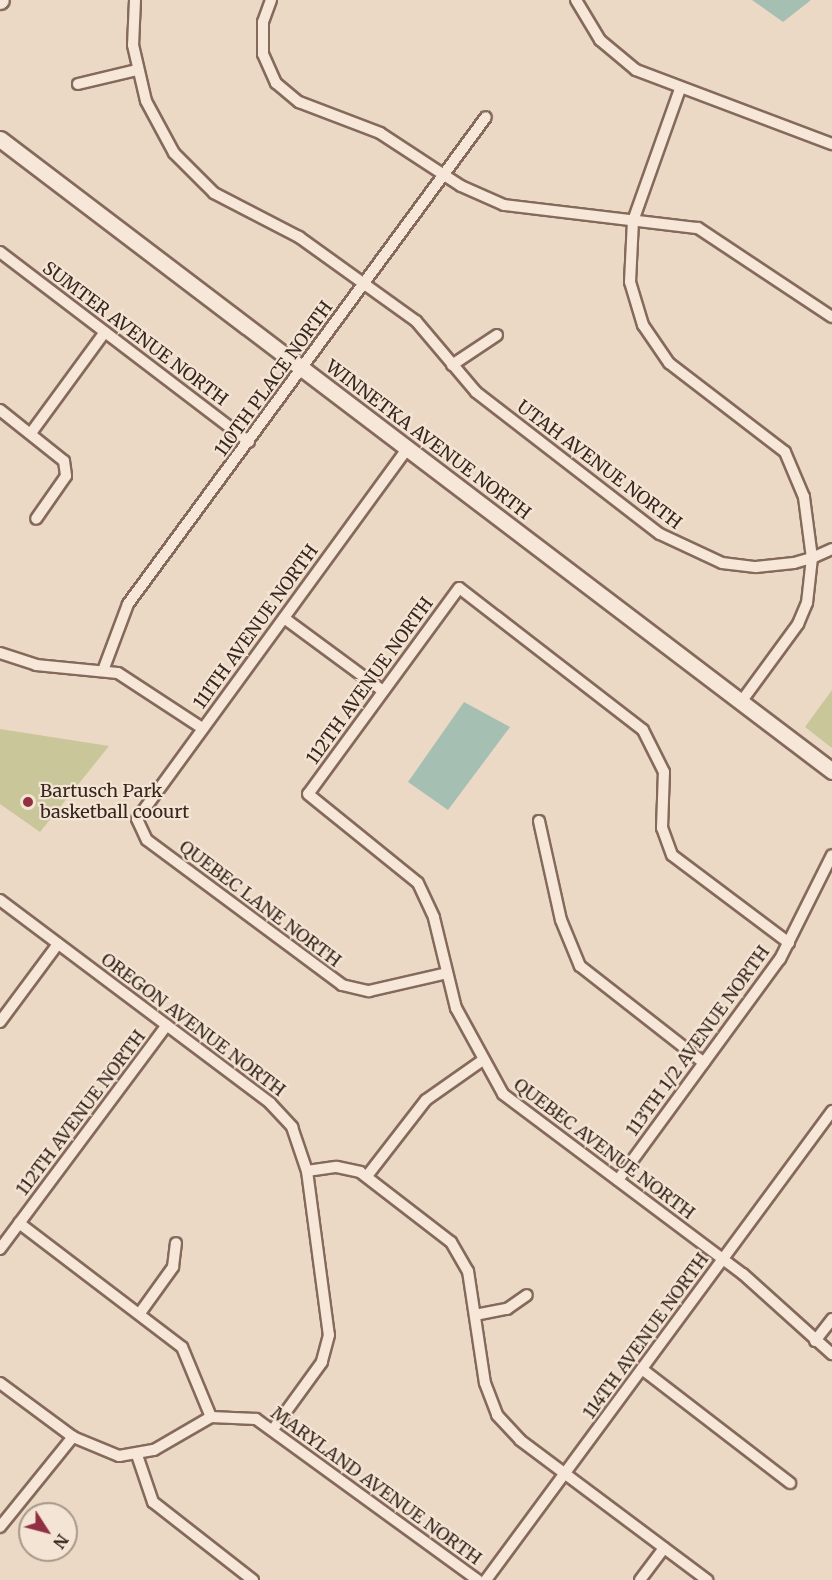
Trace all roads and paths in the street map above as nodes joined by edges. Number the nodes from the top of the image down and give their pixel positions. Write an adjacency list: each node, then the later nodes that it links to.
1 (135, 0): 4 (street, UTAH AVENUE NORTH)
2 (271, 0): 10 (street)
3 (576, 0): 6 (street)
4 (137, 70): 5 (street); 13 (street, UTAH AVENUE NORTH)
5 (78, 84)
6 (681, 89): 9 (street); 11 (street)
7 (486, 117): 10 (street, 110TH PLACE NORTH)
8 (0, 139): 18 (street, WINNETKA AVENUE NORTH)
9 (832, 144)
10 (444, 174): 11 (street); 13 (street, 110TH PLACE NORTH)
11 (633, 221): 14 (street); 25 (street)
12 (0, 252): 15 (street, SUMTER AVENUE NORTH)
13 (365, 284): 17 (street, UTAH AVENUE NORTH); 18 (street, 110TH PLACE NORTH)
14 (832, 317)
15 (105, 332): 20 (street); 21 (street, SUMTER AVENUE NORTH)
16 (497, 335): 17 (street)
17 (452, 365): 25 (street, UTAH AVENUE NORTH)
18 (303, 369): 21 (street, 110TH PLACE NORTH); 22 (street, WINNETKA AVENUE NORTH)
19 (0, 410): 20 (street)
20 (31, 433): 23 (street)
21 (249, 442): 28 (street, 110TH PLACE NORTH)
22 (407, 449): 26 (street, 111TH AVENUE NORTH); 30 (street, WINNETKA AVENUE NORTH)
23 (36, 519)
24 (832, 549): 25 (street, UTAH AVENUE NORTH)
25 (812, 558): 30 (street)
26 (284, 618): 29 (street); 31 (street, 111TH AVENUE NORTH)
27 (0, 653): 28 (street)
28 (104, 668): 31 (street)
29 (383, 691): 33 (street, 112TH AVENUE NORTH); 38 (street, 112TH AVENUE NORTH)
30 (741, 702): 32 (street, WINNETKA AVENUE NORTH)
31 (202, 728): 35 (street, 111TH AVENUE NORTH)
32 (832, 771)
33 (308, 794): 40 (street, QUEBEC AVENUE NORTH)
34 (539, 821): 44 (street)
35 (138, 826): 40 (street, QUEBEC LANE NORTH)
36 (832, 855): 38 (street, 113TH 1/2 AVENUE NORTH)
37 (0, 900): 39 (street, OREGON AVENUE NORTH)
38 (789, 943): 44 (street, 113TH 1/2 AVENUE NORTH)
39 (58, 944): 41 (street); 42 (street, OREGON AVENUE NORTH)
40 (443, 974): 43 (street, QUEBEC AVENUE NORTH)
41 (0, 1022)
42 (167, 1025): 46 (street, OREGON AVENUE NORTH); 49 (street, 112TH AVENUE NORTH)
43 (483, 1060): 47 (street); 48 (street, QUEBEC AVENUE NORTH)
44 (704, 1063): 48 (street, 113TH 1/2 AVENUE NORTH)
45 (832, 1111): 52 (street, 114TH AVENUE NORTH)
46 (307, 1171): 47 (street); 62 (street, OREGON AVENUE NORTH)
47 (367, 1176): 55 (street)
48 (618, 1180): 52 (street, QUEBEC AVENUE NORTH)
49 (19, 1223): 51 (street, 112TH AVENUE NORTH); 54 (street)
50 (176, 1243): 54 (street)
51 (0, 1249)
52 (723, 1260): 57 (street, QUEBEC AVENUE NORTH); 59 (street, 114TH AVENUE NORTH)
53 (527, 1295): 55 (street)
54 (140, 1313): 61 (street)
55 (475, 1315): 65 (street)
56 (832, 1319): 57 (street)
57 (815, 1341): 58 (street, QUEBEC AVENUE NORTH)
58 (832, 1354)
59 (642, 1369): 65 (street, 114TH AVENUE NORTH); 66 (street)
60 (0, 1383): 63 (street)
61 (211, 1417): 62 (street, MARYLAND AVENUE NORTH); 64 (street, MARYLAND AVENUE NORTH)
62 (274, 1428): 70 (street, MARYLAND AVENUE NORTH)
63 (73, 1437): 64 (street); 67 (street)
64 (137, 1455): 69 (street)
65 (565, 1474): 68 (street); 71 (street, 114TH AVENUE NORTH)
66 (790, 1483)
67 (0, 1527)
68 (664, 1548): 72 (street); 73 (street)
69 (254, 1580)
70 (478, 1580)
71 (486, 1580)
72 (640, 1580)
73 (707, 1580)

